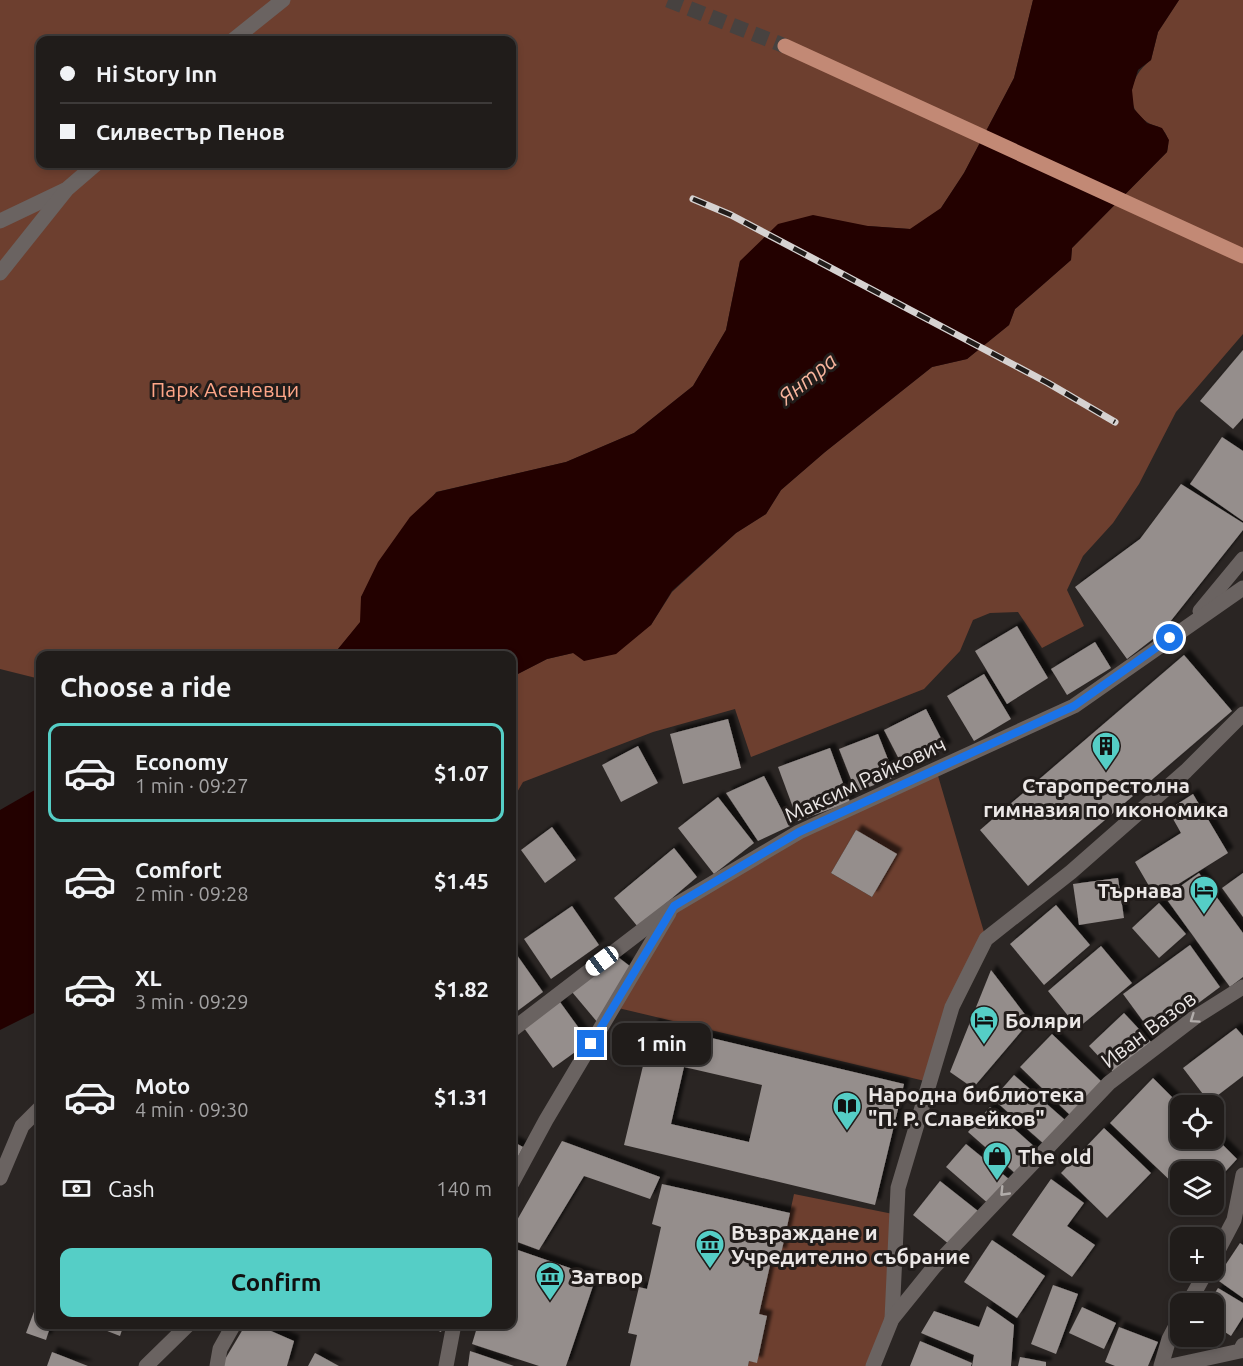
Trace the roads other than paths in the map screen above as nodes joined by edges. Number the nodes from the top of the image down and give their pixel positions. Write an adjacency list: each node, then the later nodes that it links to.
1 (283, 0): 2 (street)
2 (238, 36)
3 (785, 46): 7 (main road)
4 (91, 168): 5 (street)
5 (67, 189): 6 (street); 8 (street)
6 (0, 221)
7 (1243, 256)
8 (0, 273)
9 (1243, 559): 11 (street)
10 (1243, 588): 11 (street)
11 (1189, 625): 13 (street, Максим Райкович)
12 (1243, 714): 21 (street)
13 (674, 906): 15 (street, Максим Райкович); 18 (street)
14 (1243, 987): 21 (street, Иван Вазов, one-way to 21)
15 (516, 1027)
16 (36, 1112): 19 (street)
17 (1243, 1175): 20 (street)
18 (516, 1176)
19 (0, 1178)
20 (1224, 1239)
21 (892, 1319): 30 (street)
22 (184, 1329): 27 (street)
23 (231, 1329): 28 (street)
24 (453, 1329): 29 (street)
25 (1170, 1337): 31 (street)
26 (1243, 1345): 32 (street)
27 (146, 1366)
28 (217, 1366)
29 (446, 1366)
30 (873, 1366)
31 (1161, 1366)
32 (1172, 1366)

